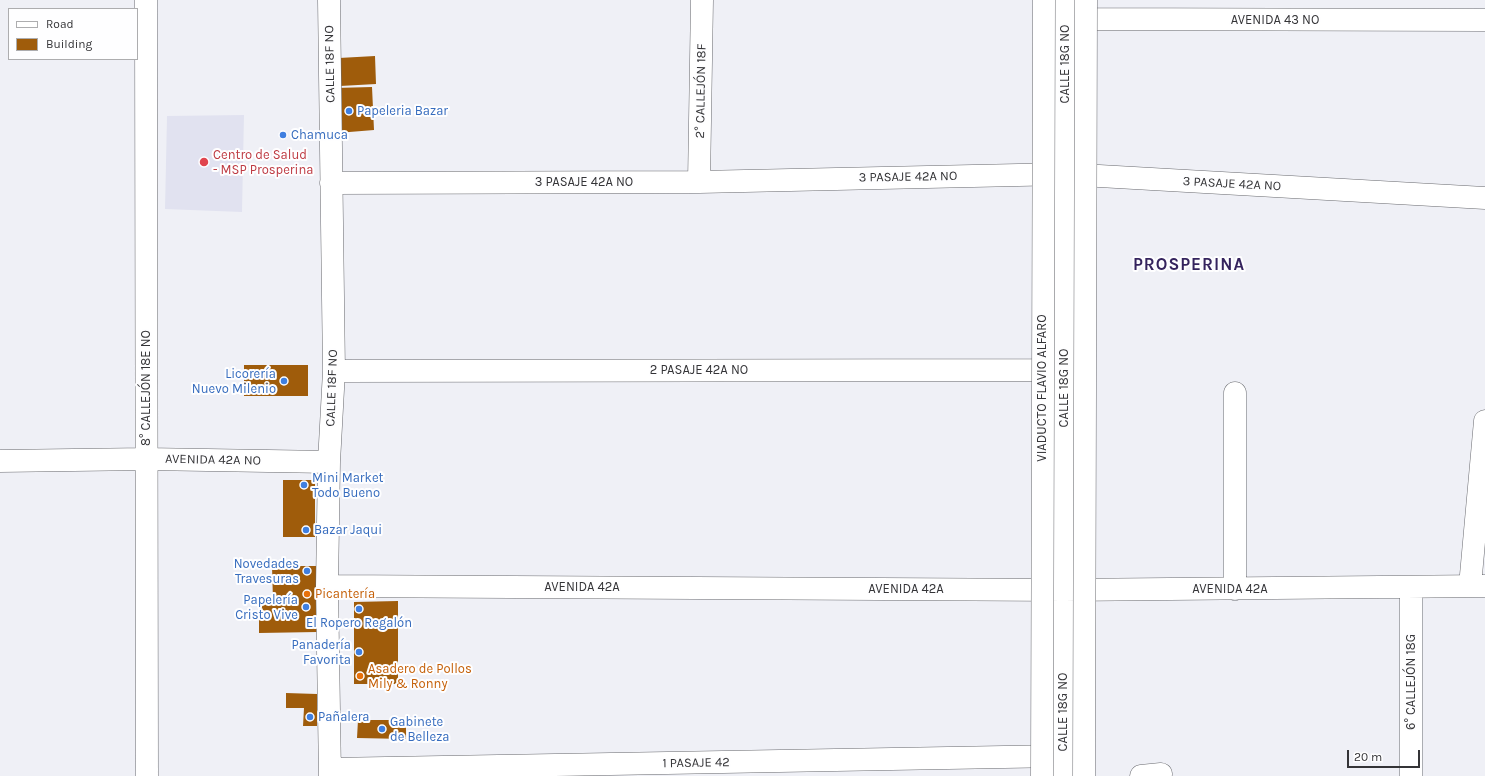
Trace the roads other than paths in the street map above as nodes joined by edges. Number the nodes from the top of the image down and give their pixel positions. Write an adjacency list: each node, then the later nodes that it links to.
1 (146, 0): 16 (street, 8° CALLEJÓN 18E NO)
2 (329, 0): 10 (street, CALLE 18F NO)
3 (702, 0): 9 (street, 2° CALLEJÓN 18F)
4 (1044, 0): 27 (street, VIADUCTO FLAVIO ALFARO, bridge)
5 (1086, 0): 28 (street, bridge)
6 (1065, 10): 7 (street, AVENIDA 43 NO); 8 (street, CALLE 18G NO)
7 (1485, 20)
8 (1064, 174): 9 (street, 3 PASAJE 42A NO); 11 (street, 3 PASAJE 42A NO); 12 (street, CALLE 18G NO)
9 (699, 182): 10 (street, 3 PASAJE 42A NO)
10 (331, 183): 13 (street, CALLE 18F NO)
11 (1485, 198)
12 (1064, 370): 13 (street, 2 PASAJE 42A NO); 23 (street, CALLE 18G NO)
13 (334, 371): 18 (street, CALLE 18F NO)
14 (1236, 393): 22 (street)
15 (1485, 421): 20 (street)
16 (146, 459): 17 (street, AVENIDA 42A NO); 18 (street, AVENIDA 42A NO); 26 (street, 8° CALLEJÓN 18E NO)
17 (0, 461)
18 (329, 462): 19 (street, CALLE 18F NO)
19 (327, 586): 23 (street, AVENIDA 42A); 25 (street, CALLE 18F NO)
20 (1478, 586): 21 (street, AVENIDA 42A)
21 (1411, 588): 22 (street, AVENIDA 42A); 29 (street, 6° CALLEJÓN 18G)
22 (1235, 589): 23 (street, AVENIDA 42A)
23 (1064, 590): 24 (street, CALLE 18G NO)
24 (1063, 766): 25 (street, 1 PASAJE 42)
25 (330, 773)
26 (147, 776)
27 (1042, 776)
28 (1084, 776)
29 (1411, 776)

